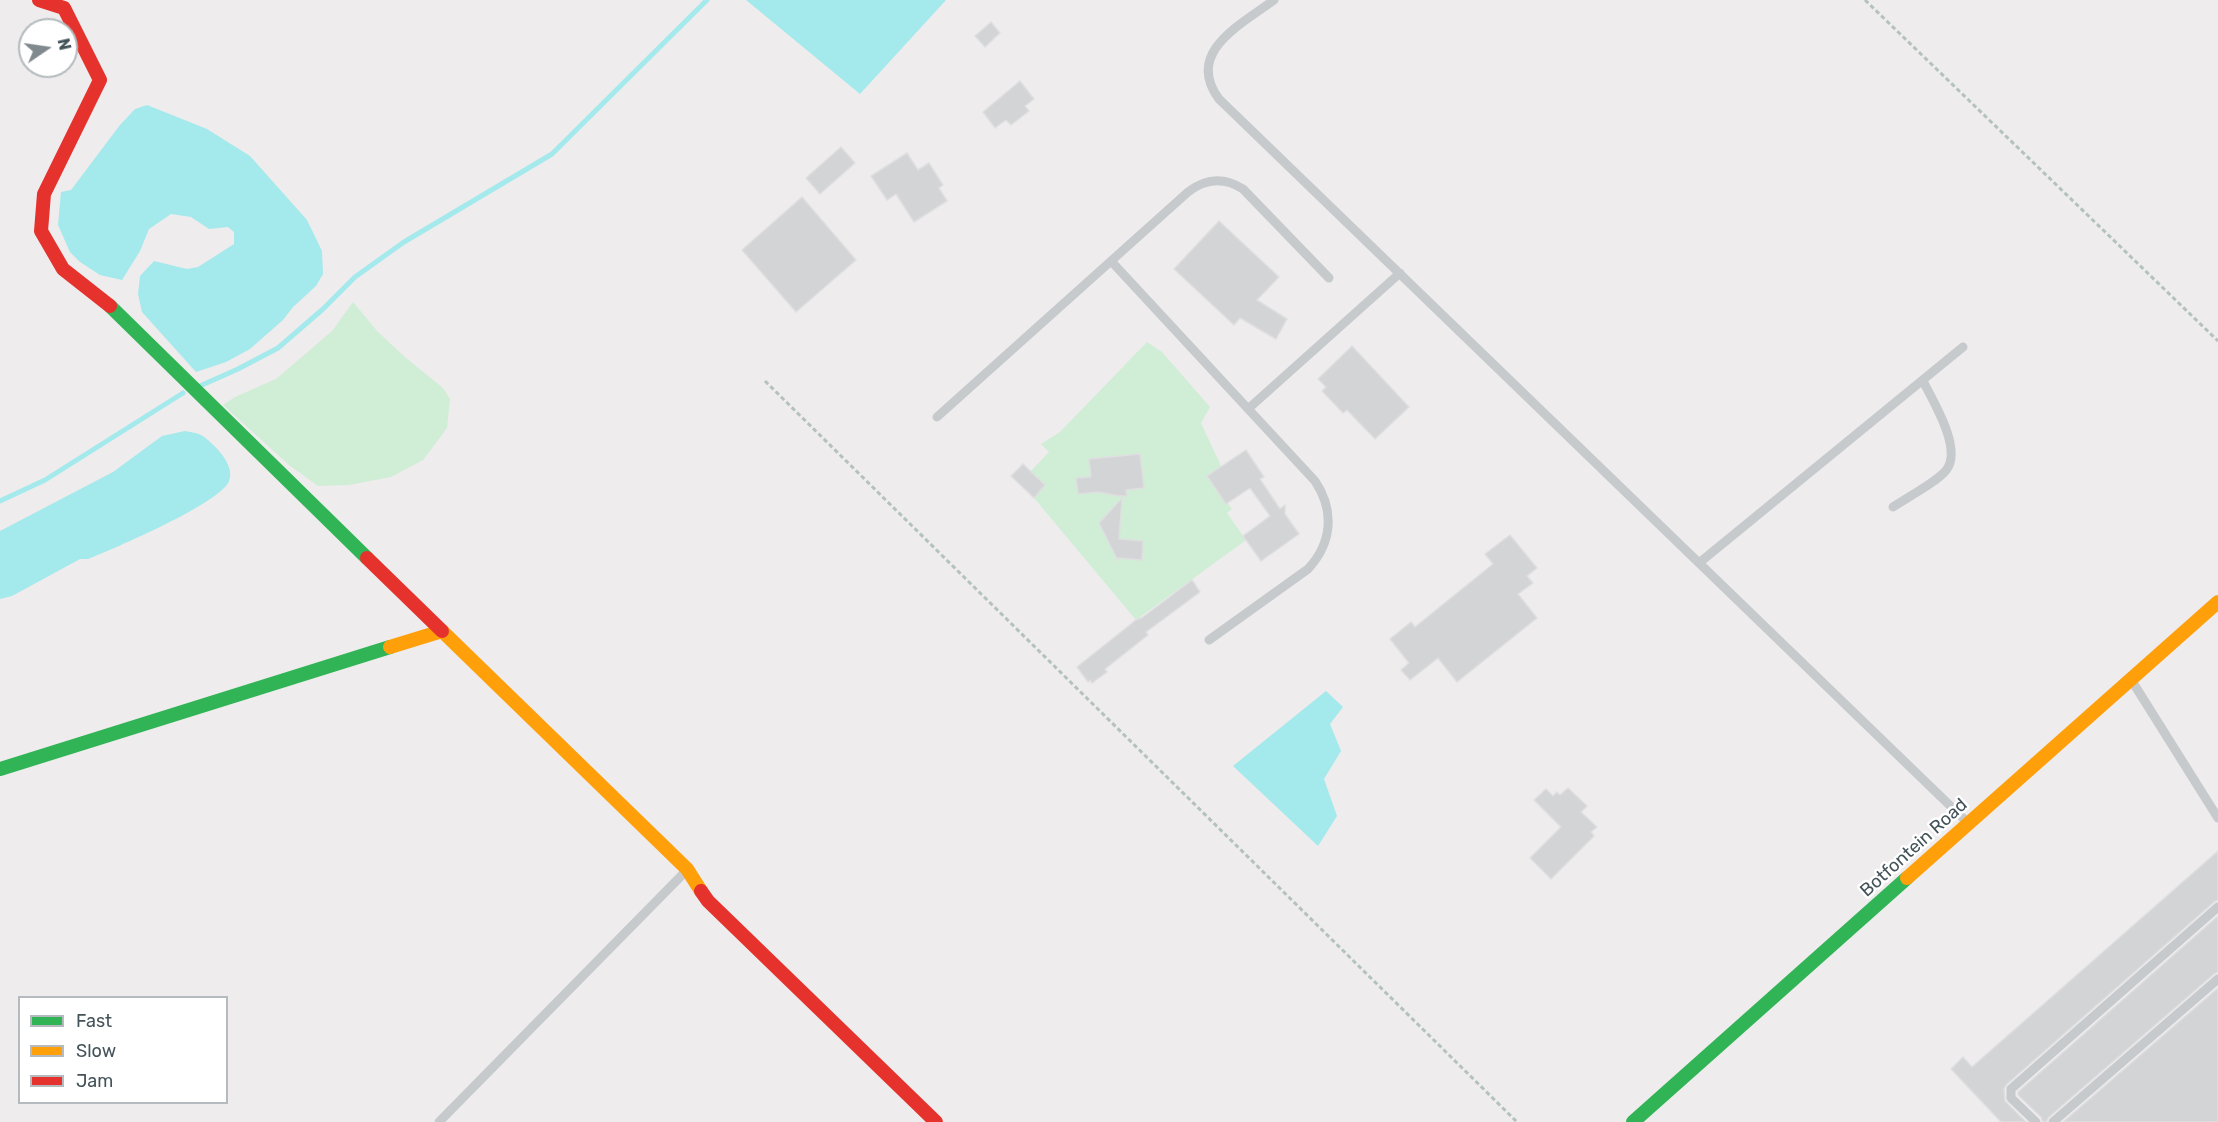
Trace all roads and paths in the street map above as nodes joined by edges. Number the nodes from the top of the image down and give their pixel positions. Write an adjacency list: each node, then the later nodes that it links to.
1 (39, 0): 16 (street)
2 (1274, 0): 5 (lane)
3 (1865, 0): 7 (path)
4 (1111, 261): 6 (lane); 11 (lane); 12 (lane)
5 (1400, 273): 11 (lane); 14 (lane)
6 (1329, 278)
7 (2218, 342)
8 (1963, 347): 10 (lane)
9 (765, 381): 27 (path)
10 (1923, 381): 13 (lane); 14 (lane)
11 (1248, 409): 17 (lane)
12 (937, 417)
13 (1893, 507)
14 (1699, 563): 21 (lane)
15 (2218, 602): 18 (street, Botfontein Road)
16 (442, 631): 19 (street); 22 (street)
17 (1209, 640)
18 (2131, 679): 20 (lane); 21 (street, Botfontein Road)
19 (0, 769)
20 (2218, 818)
21 (1969, 824): 28 (street, Botfontein Road)
22 (687, 869): 25 (lane); 26 (street)
23 (2218, 907): 29 (lane)
24 (2218, 979): 30 (lane)
25 (439, 1122)
26 (936, 1122)
27 (1517, 1122)
28 (1633, 1122)
29 (2036, 1122)
30 (2053, 1122)

